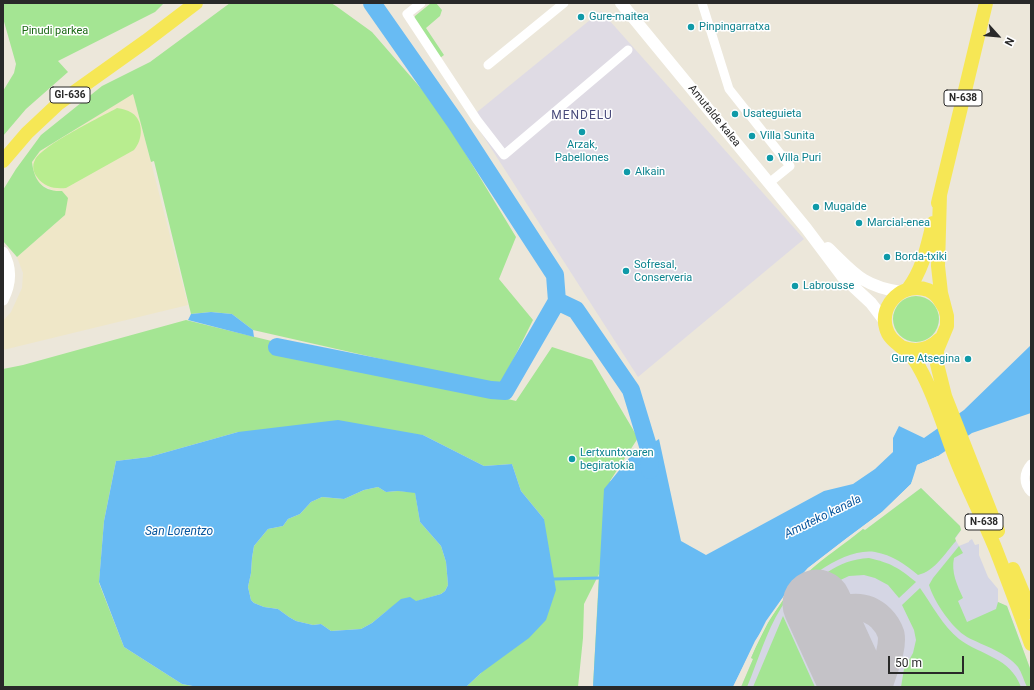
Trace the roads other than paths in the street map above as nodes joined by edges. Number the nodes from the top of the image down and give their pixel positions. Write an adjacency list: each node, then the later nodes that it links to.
1 (184, 3): 8 (main road)
2 (196, 3): 8 (main road, GI-636)
3 (421, 3): 9 (street)
4 (564, 3): 10 (street)
5 (621, 3): 12 (main road, Amutalde kalea)
6 (702, 3): 12 (street)
7 (986, 3): 13 (main road, N-638)
8 (146, 41): 11 (main road, GI-636)
9 (628, 50)
10 (488, 65)
11 (3, 161)
12 (769, 183): 14 (main road, Amutalde kalea)
13 (940, 194): 17 (main road, N-638); 19 (main road, N-638)
14 (806, 228): 17 (main road, Amutalde kalea); 20 (main road, Amutalde kalea)
15 (3, 252): 16 (street)
16 (6, 272): 18 (street)
17 (904, 291): 19 (main road); 20 (main road, N-638)
18 (3, 300)
19 (944, 307): 21 (main road, N-638)
20 (884, 320): 22 (main road, N-638)
21 (940, 339): 22 (main road); 23 (main road, N-638)
22 (900, 347): 23 (main road, N-638)
23 (940, 398): 24 (main road, N-638)
24 (962, 459): 27 (main road, N-638); 28 (main road, N-638)
25 (1031, 464): 26 (street)
26 (1031, 492)
27 (1031, 612)
28 (1031, 644)

